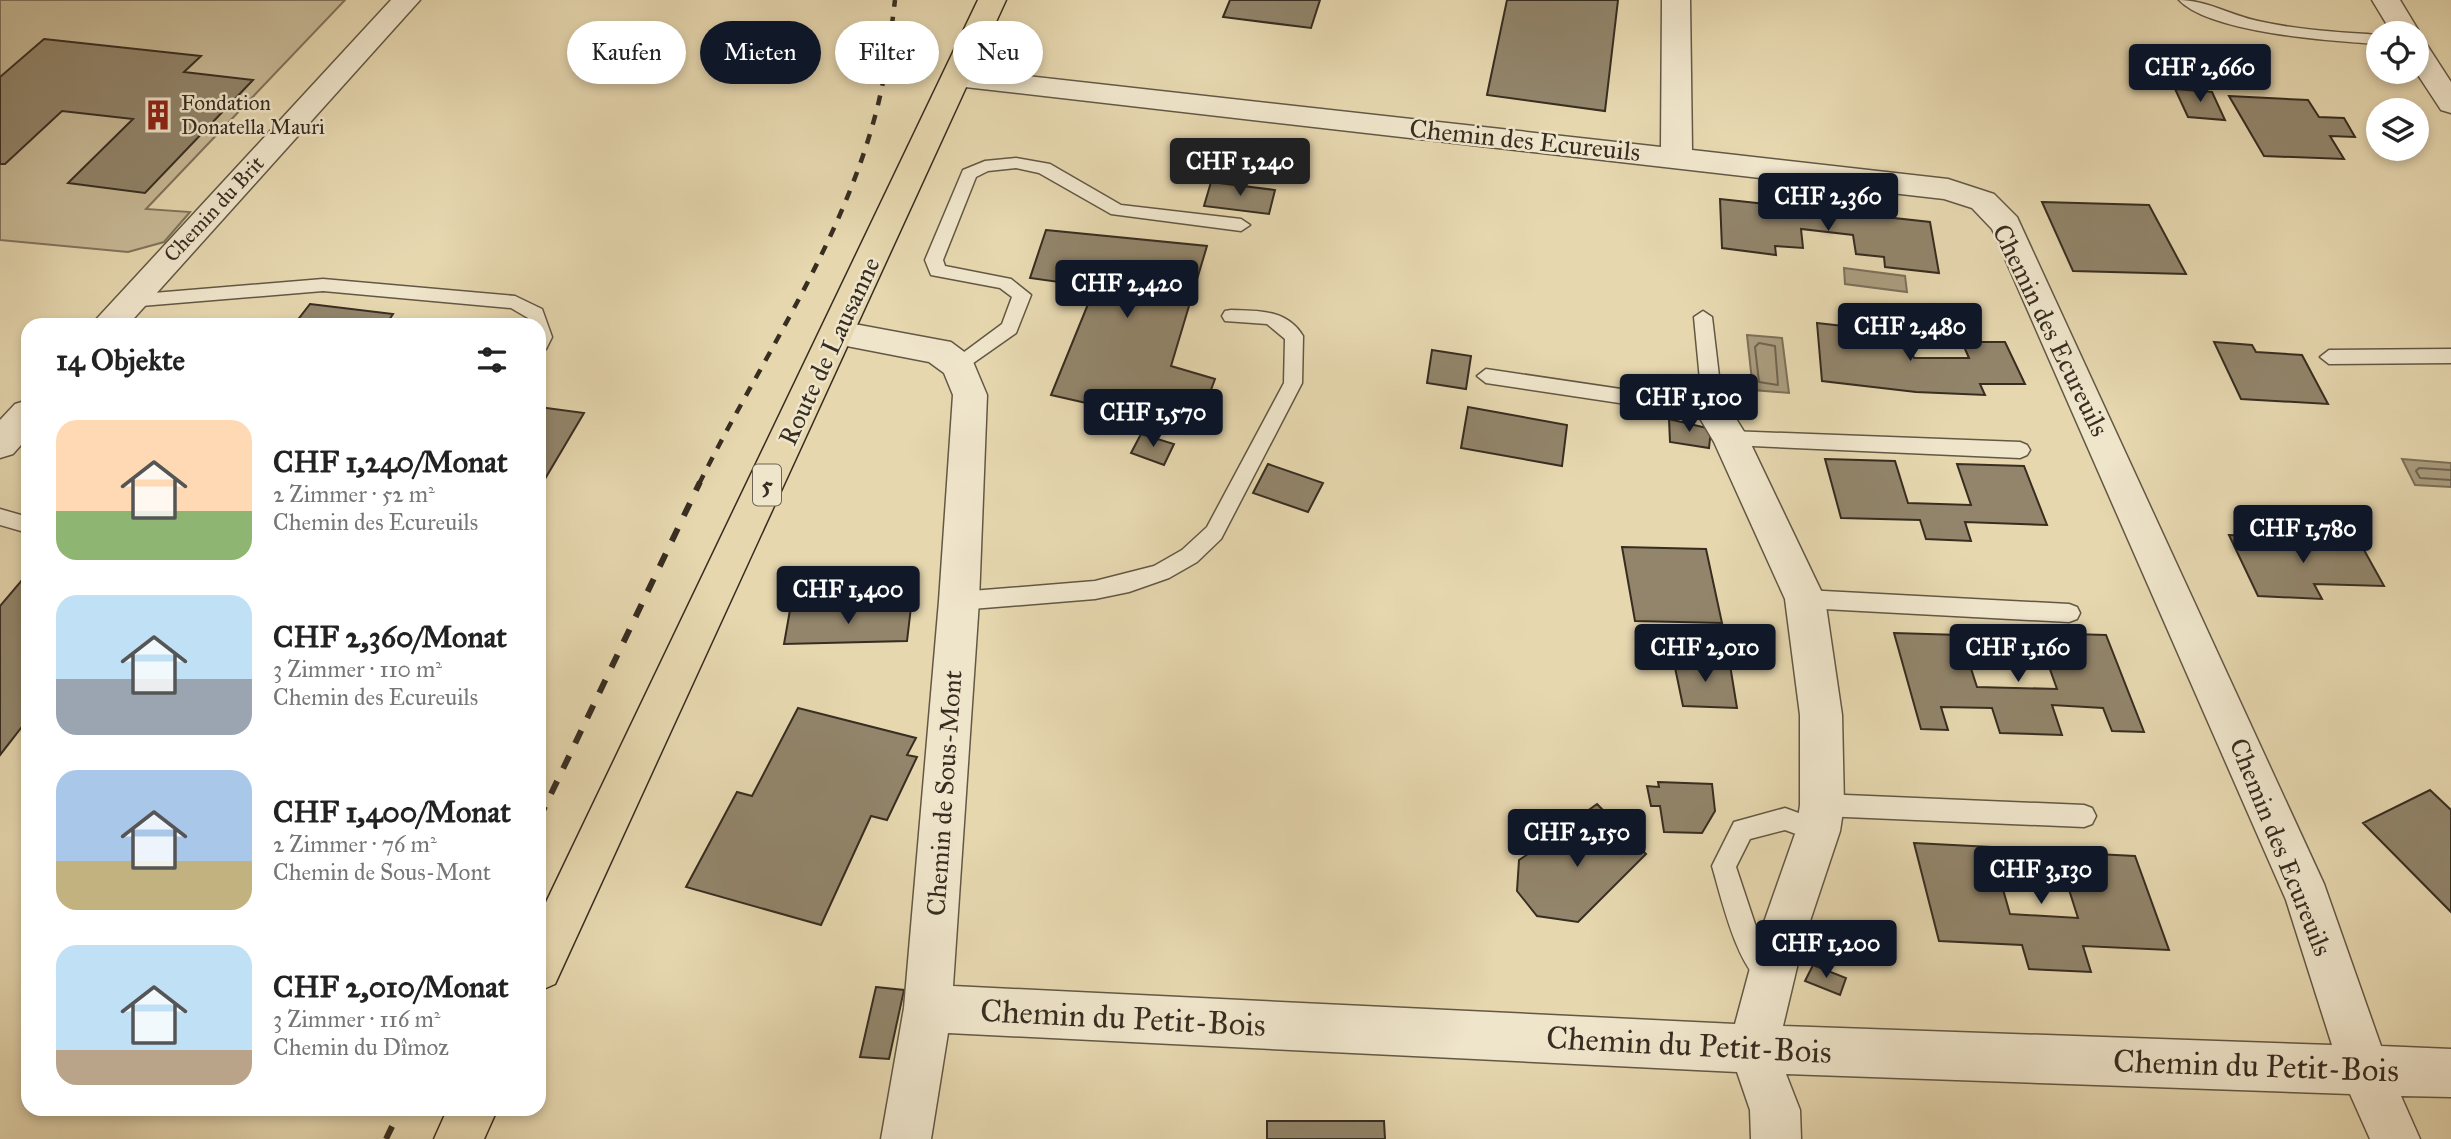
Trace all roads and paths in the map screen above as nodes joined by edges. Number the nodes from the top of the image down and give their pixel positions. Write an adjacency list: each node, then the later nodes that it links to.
1 (406, 0): 15 (street, Chemin du Brit)
2 (992, 0): 6 (main road, Route de Lausanne / 5)
3 (1676, 0): 13 (street)
4 (2186, 0): 8 (lane)
5 (2386, 0): 7 (street)
6 (982, 21)
7 (2399, 21)
8 (2366, 39)
9 (2429, 70): 12 (street)
10 (953, 84): 20 (main road, Route de Lausanne / 5)
11 (1019, 84): 13 (street, Chemin des Ecureuils)
12 (2451, 104)
13 (1677, 157): 40 (street, Chemin des Ecureuils)
14 (1241, 225): 23 (lane)
15 (129, 301): 18 (street, Chemin du Brit); 19 (lane)
16 (1231, 316): 32 (lane)
17 (1703, 317): 26 (lane)
18 (114, 318)
19 (537, 318)
20 (838, 333): 23 (street); 36 (main road, Route de Lausanne / 5)
21 (2451, 356): 22 (lane)
22 (2329, 357)
23 (959, 366): 32 (street, Chemin de Sous-Mont)
24 (1486, 376): 26 (lane)
25 (21, 421): 27 (street)
26 (1722, 424): 28 (lane); 31 (street)
27 (0, 444)
28 (2020, 450)
29 (0, 517): 30 (lane)
30 (21, 523)
31 (1805, 599): 33 (lane); 35 (street)
32 (959, 601): 38 (street, Chemin de Sous-Mont)
33 (2069, 613)
34 (2084, 816): 35 (lane)
35 (1820, 818): 37 (street); 37 (lane)
36 (546, 953)
37 (1770, 979): 39 (street)
38 (928, 1008): 39 (street, Chemin du Petit-Bois); 44 (street, Chemin de Sous-Mont)
39 (1753, 1049): 40 (street, Chemin du Petit-Bois); 45 (street)
40 (2364, 1069): 41 (street, Chemin du Petit-Bois); 46 (street, Chemin des Ecureuils)
41 (2451, 1073)
42 (469, 1116): 43 (main road)
43 (458, 1139)
44 (906, 1139)
45 (1776, 1139)
46 (2395, 1139)

